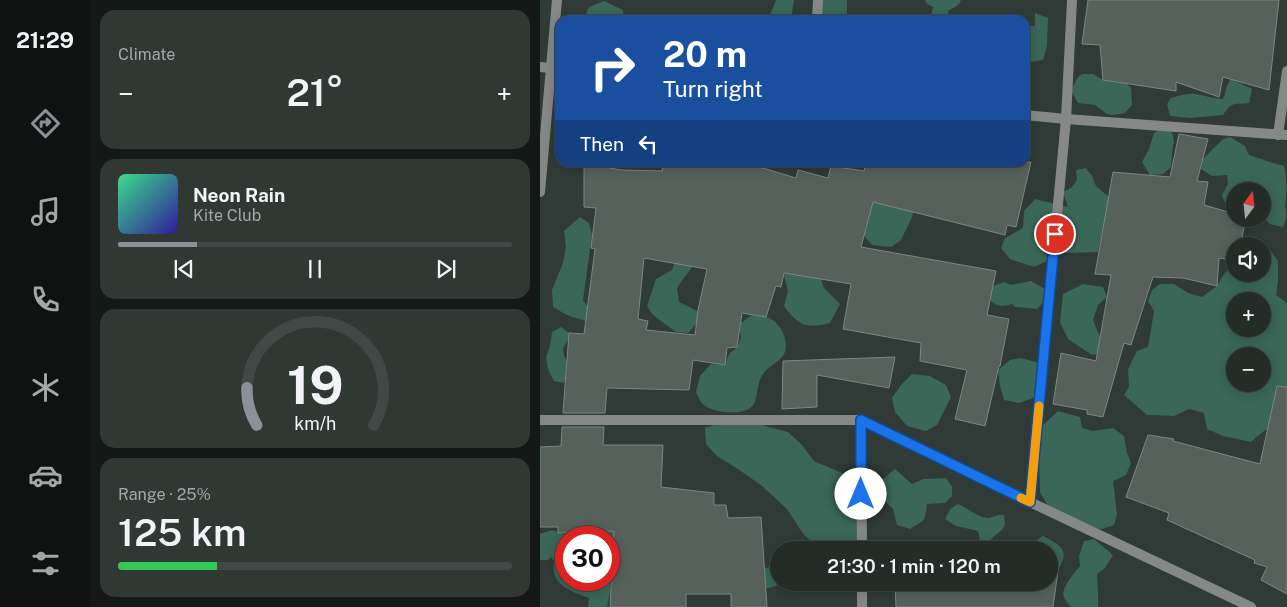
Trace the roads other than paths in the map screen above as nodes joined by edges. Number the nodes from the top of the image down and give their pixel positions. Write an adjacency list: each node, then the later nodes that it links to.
1 (557, 0): 4 (street)
2 (818, 0): 5 (street)
3 (1072, 0): 10 (street)
4 (555, 15)
5 (817, 15)
6 (555, 19): 7 (street)
7 (550, 68): 12 (street)
8 (1287, 71): 11 (street)
9 (1030, 115): 10 (street)
10 (1066, 119): 11 (street); 15 (street)
11 (1283, 135)
12 (540, 192)
13 (540, 420): 14 (street)
14 (861, 420): 15 (street); 16 (street)
15 (1030, 502): 19 (street)
16 (862, 541)
17 (862, 591): 18 (street)
18 (862, 607)
19 (1251, 607)

